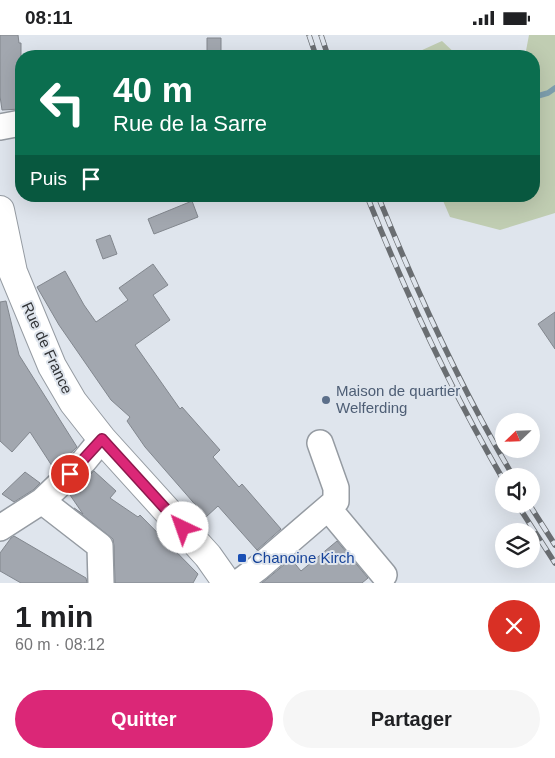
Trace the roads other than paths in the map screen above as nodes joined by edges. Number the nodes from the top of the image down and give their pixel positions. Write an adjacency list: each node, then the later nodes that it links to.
1 (15, 124): 2 (street)
2 (0, 127)
3 (0, 210): 4 (main road, Rue de France)
4 (102, 439): 6 (street); 11 (main road, Rue de France)
5 (320, 443): 7 (street)
6 (42, 501): 8 (street); 10 (street)
7 (328, 508): 9 (street); 12 (street)
8 (0, 528)
9 (384, 575)
10 (101, 583)
11 (227, 583)
12 (238, 583)

